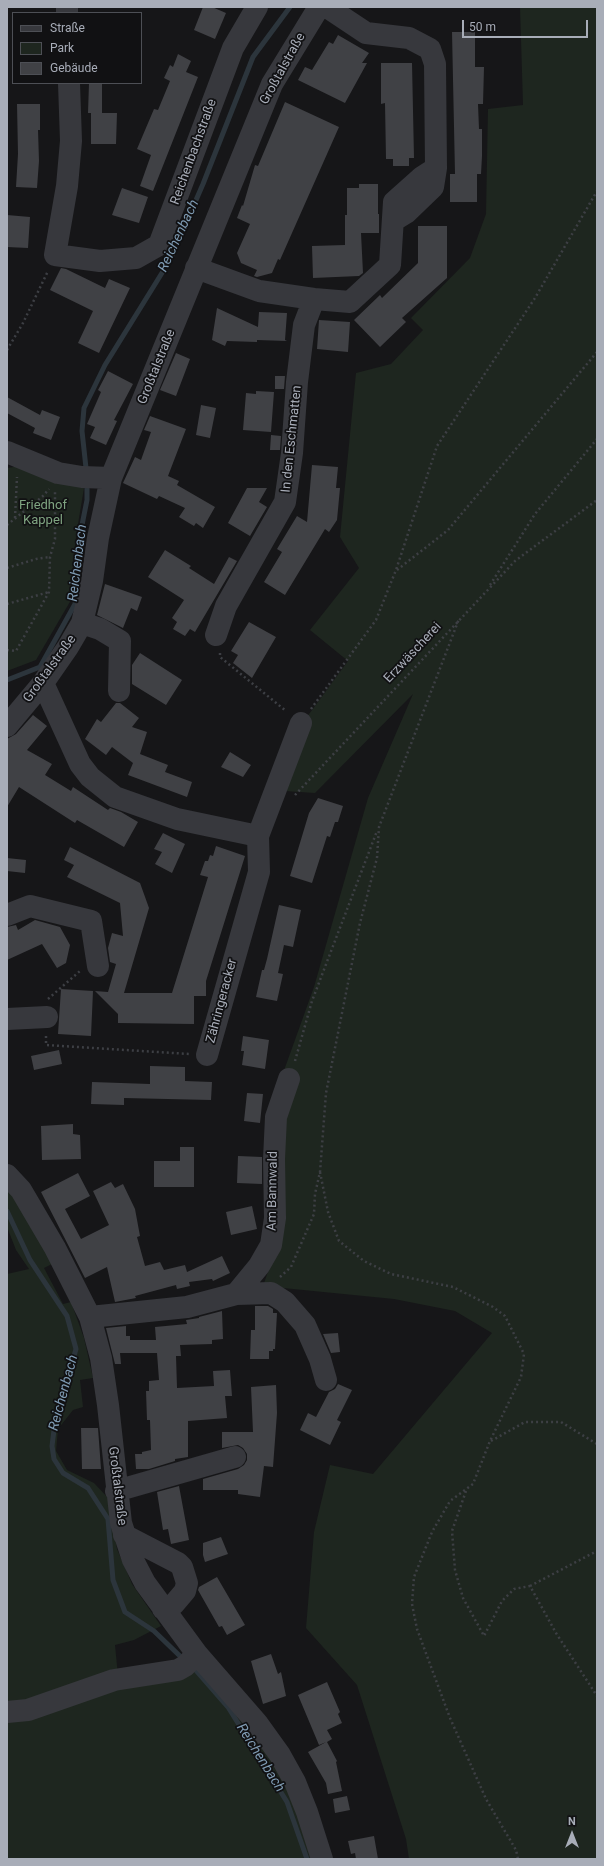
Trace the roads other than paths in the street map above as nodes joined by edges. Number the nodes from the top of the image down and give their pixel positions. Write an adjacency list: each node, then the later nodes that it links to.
1 (257, 7): 4 (street, Reichenbachstraße)
2 (319, 7): 5 (street, Großtalstraße)
3 (327, 7): 6 (street)
4 (70, 84)
5 (196, 268): 6 (street); 8 (street, Großtalstraße)
6 (314, 299): 10 (street, In den Eschmatten)
7 (7, 452): 8 (street)
8 (96, 478): 9 (street, Großtalstraße)
9 (82, 623): 11 (street, Großtalstraße); 12 (street)
10 (216, 635)
11 (42, 682): 14 (street, Großtalstraße); 15 (street)
12 (119, 692)
13 (301, 723): 15 (street, Zähringeracker)
14 (7, 726)
15 (258, 836): 20 (street, Zähringeracker)
16 (7, 915): 17 (street)
17 (98, 966)
18 (47, 1017): 19 (street)
19 (7, 1019)
20 (208, 1055)
21 (289, 1079): 23 (street, Am Bannwald)
22 (7, 1175): 24 (street, Großtalstraße)
23 (236, 1294): 24 (street); 25 (street)
24 (90, 1317): 27 (street, Großtalstraße)
25 (326, 1380)
26 (235, 1457): 27 (street)
27 (116, 1492): 28 (street, Großtalstraße)
28 (124, 1535): 29 (street, Großtalstraße); 29 (street)
29 (164, 1609): 30 (street, Großtalstraße)
30 (197, 1654): 31 (street); 32 (street, Großtalstraße)
31 (7, 1712)
32 (322, 1859)

